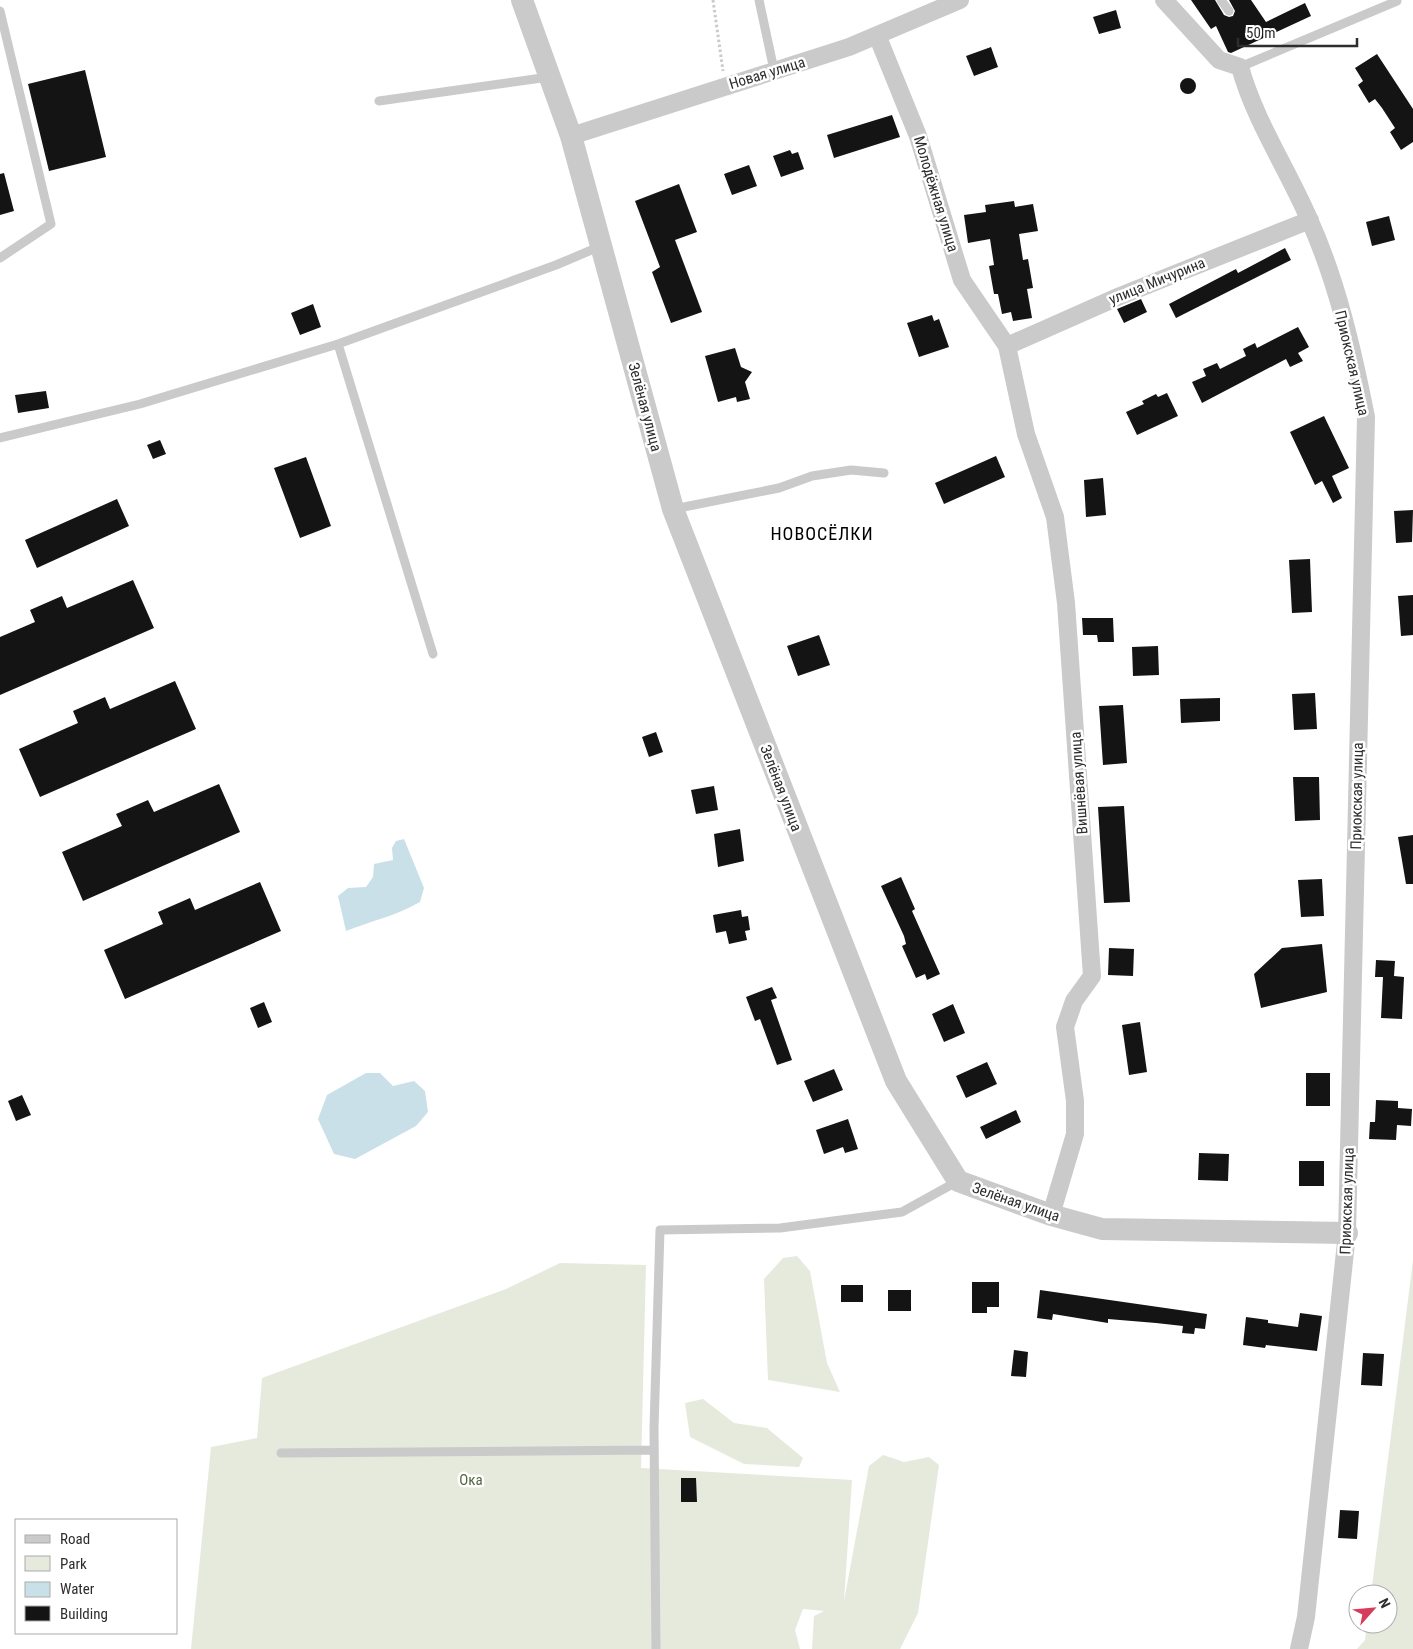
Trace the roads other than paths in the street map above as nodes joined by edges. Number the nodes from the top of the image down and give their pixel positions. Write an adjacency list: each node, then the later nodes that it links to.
1 (522, 0): 12 (street, Зелёная улица)
2 (760, 0): 11 (lane)
3 (960, 0): 9 (street, Новая улица)
4 (1164, 0): 10 (street)
5 (1221, 0): 8 (lane)
6 (1397, 1): 10 (lane)
7 (0, 11): 17 (lane)
8 (1229, 11)
9 (877, 35): 11 (street, Новая улица); 19 (street, Молодёжная улица)
10 (1240, 67): 15 (street, Приокская улица)
11 (774, 70): 14 (street, Новая улица)
12 (550, 77): 13 (lane); 14 (street, Зелёная улица)
13 (378, 101)
14 (571, 136): 16 (street, Зелёная улица)
15 (1310, 220): 19 (street, улица Мичурина); 26 (street, Приокская улица)
16 (601, 246): 18 (lane); 22 (street, Зелёная улица)
17 (0, 258)
18 (338, 344): 20 (lane); 23 (lane)
19 (1006, 346): 25 (street, Вишнёвая улица)
20 (0, 438)
21 (884, 473): 22 (lane)
22 (673, 509): 24 (street, Зелёная улица)
23 (433, 654)
24 (958, 1181): 25 (street, Зелёная улица); 27 (lane)
25 (1051, 1215): 26 (street, Зелёная улица)
26 (1347, 1233): 30 (street, Приокская улица)
27 (654, 1450): 28 (lane); 29 (lane)
28 (282, 1453)
29 (656, 1649)
30 (1299, 1649)

